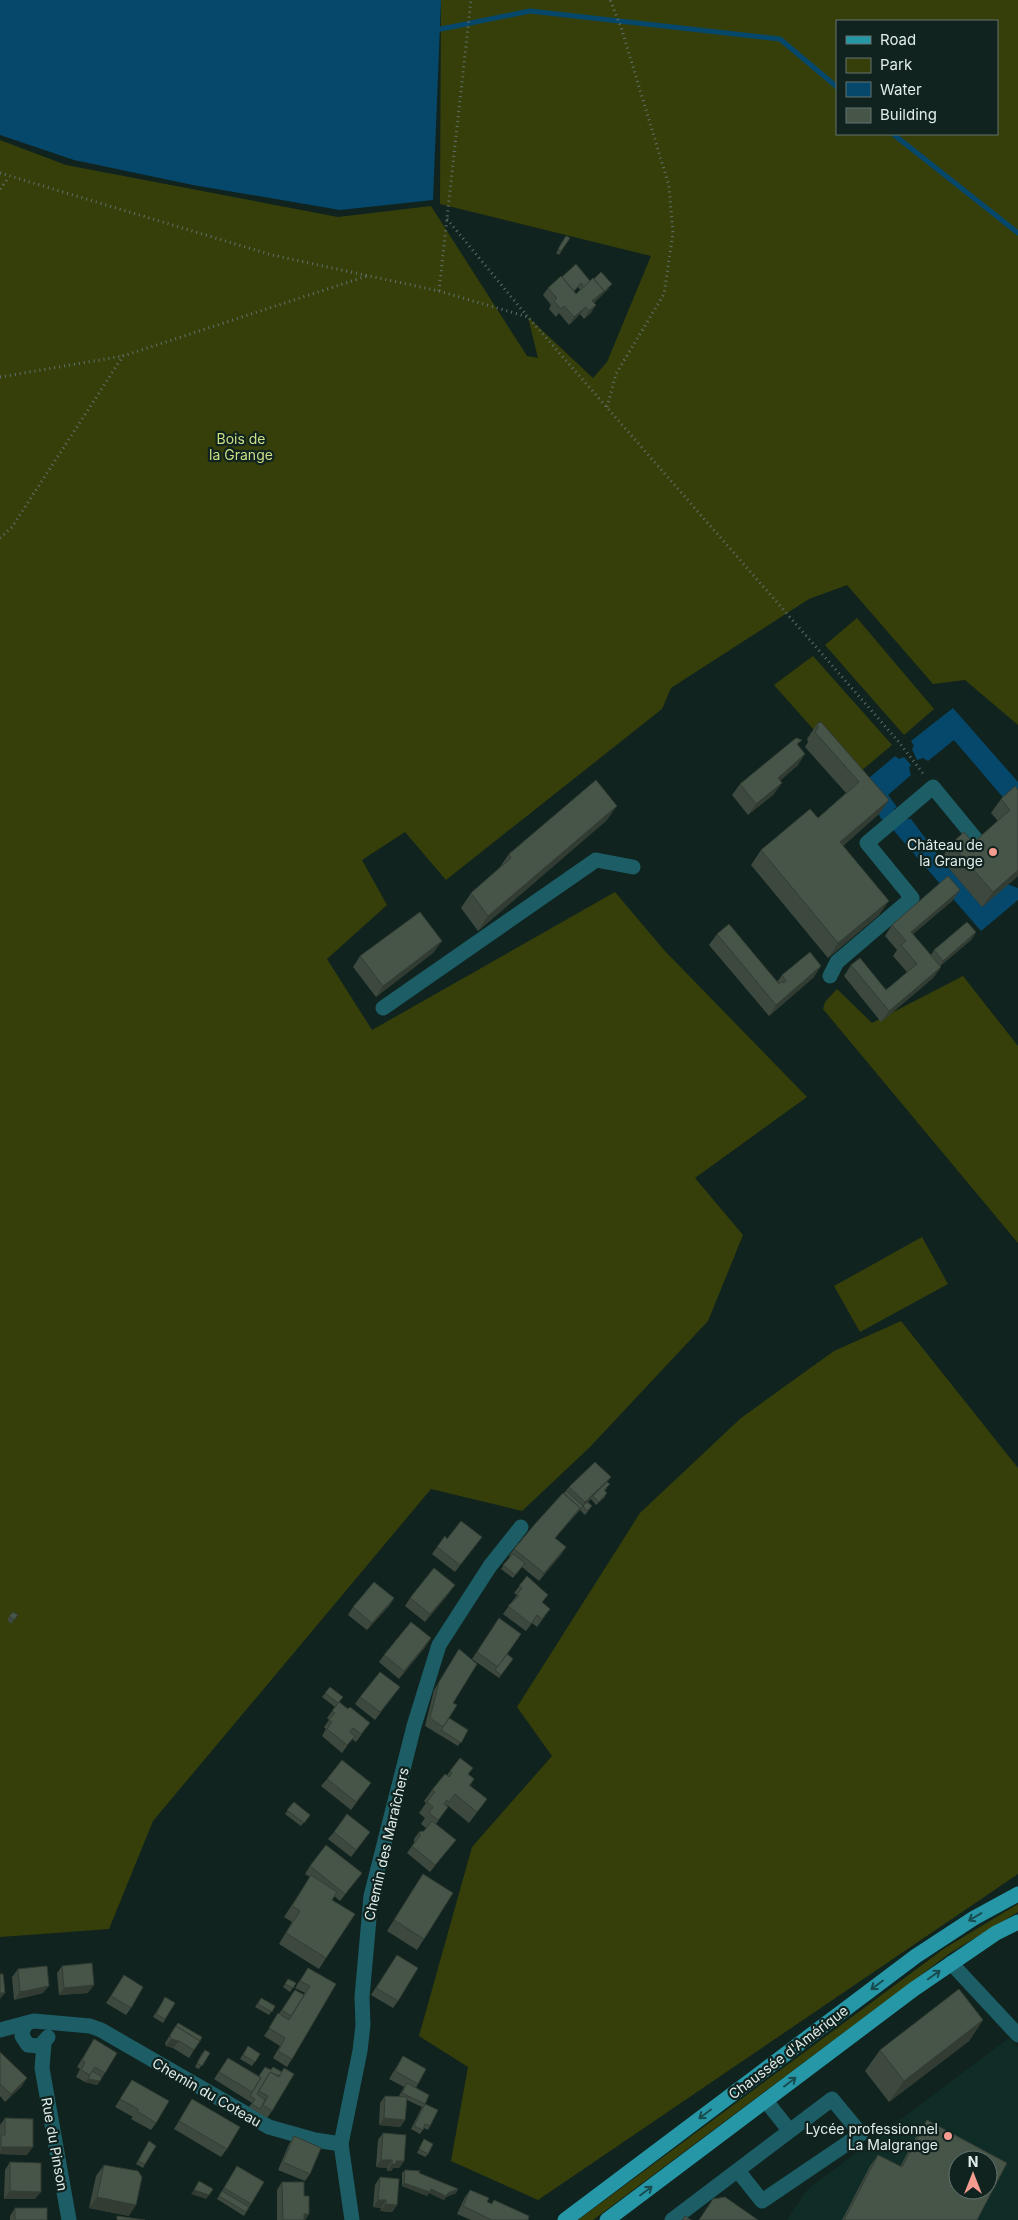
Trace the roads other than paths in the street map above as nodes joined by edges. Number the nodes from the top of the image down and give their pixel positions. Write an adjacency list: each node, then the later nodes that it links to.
1 (979, 843): 3 (street)
2 (633, 867): 4 (street)
3 (830, 976)
4 (383, 1008)
5 (521, 1527): 21 (street, Chemin des Maraîchers)
6 (1018, 1894): 25 (main road, Chaussée d'Amérique, one-way to 25)
7 (1018, 1922): 8 (main road, Chaussée d'Amérique)
8 (951, 1963): 9 (street); 19 (main road, Chaussée d'Amérique, one-way to 8)
9 (988, 2003): 10 (street); 15 (street)
10 (975, 2013)
11 (34, 2023): 12 (street, Chemin du Coteau); 13 (street, Chemin du Coteau); 16 (street); 17 (street)
12 (79, 2025): 16 (street); 21 (street, Chemin du Coteau)
13 (0, 2030)
14 (0, 2034): 17 (street)
15 (1018, 2036)
16 (46, 2040): 17 (street); 18 (street, Rue du Pinson)
17 (27, 2044): 18 (street, Rue du Pinson)
18 (42, 2068): 23 (street, Rue du Pinson)
19 (766, 2100): 20 (street); 26 (main road, Chaussée d'Amérique, one-way to 19)
20 (789, 2130): 22 (street); 22 (street)
21 (341, 2144): 24 (street, Chemin des Maraîchers)
22 (738, 2172): 27 (street)
23 (69, 2220)
24 (352, 2220)
25 (565, 2220)
26 (607, 2220)
27 (672, 2220)

